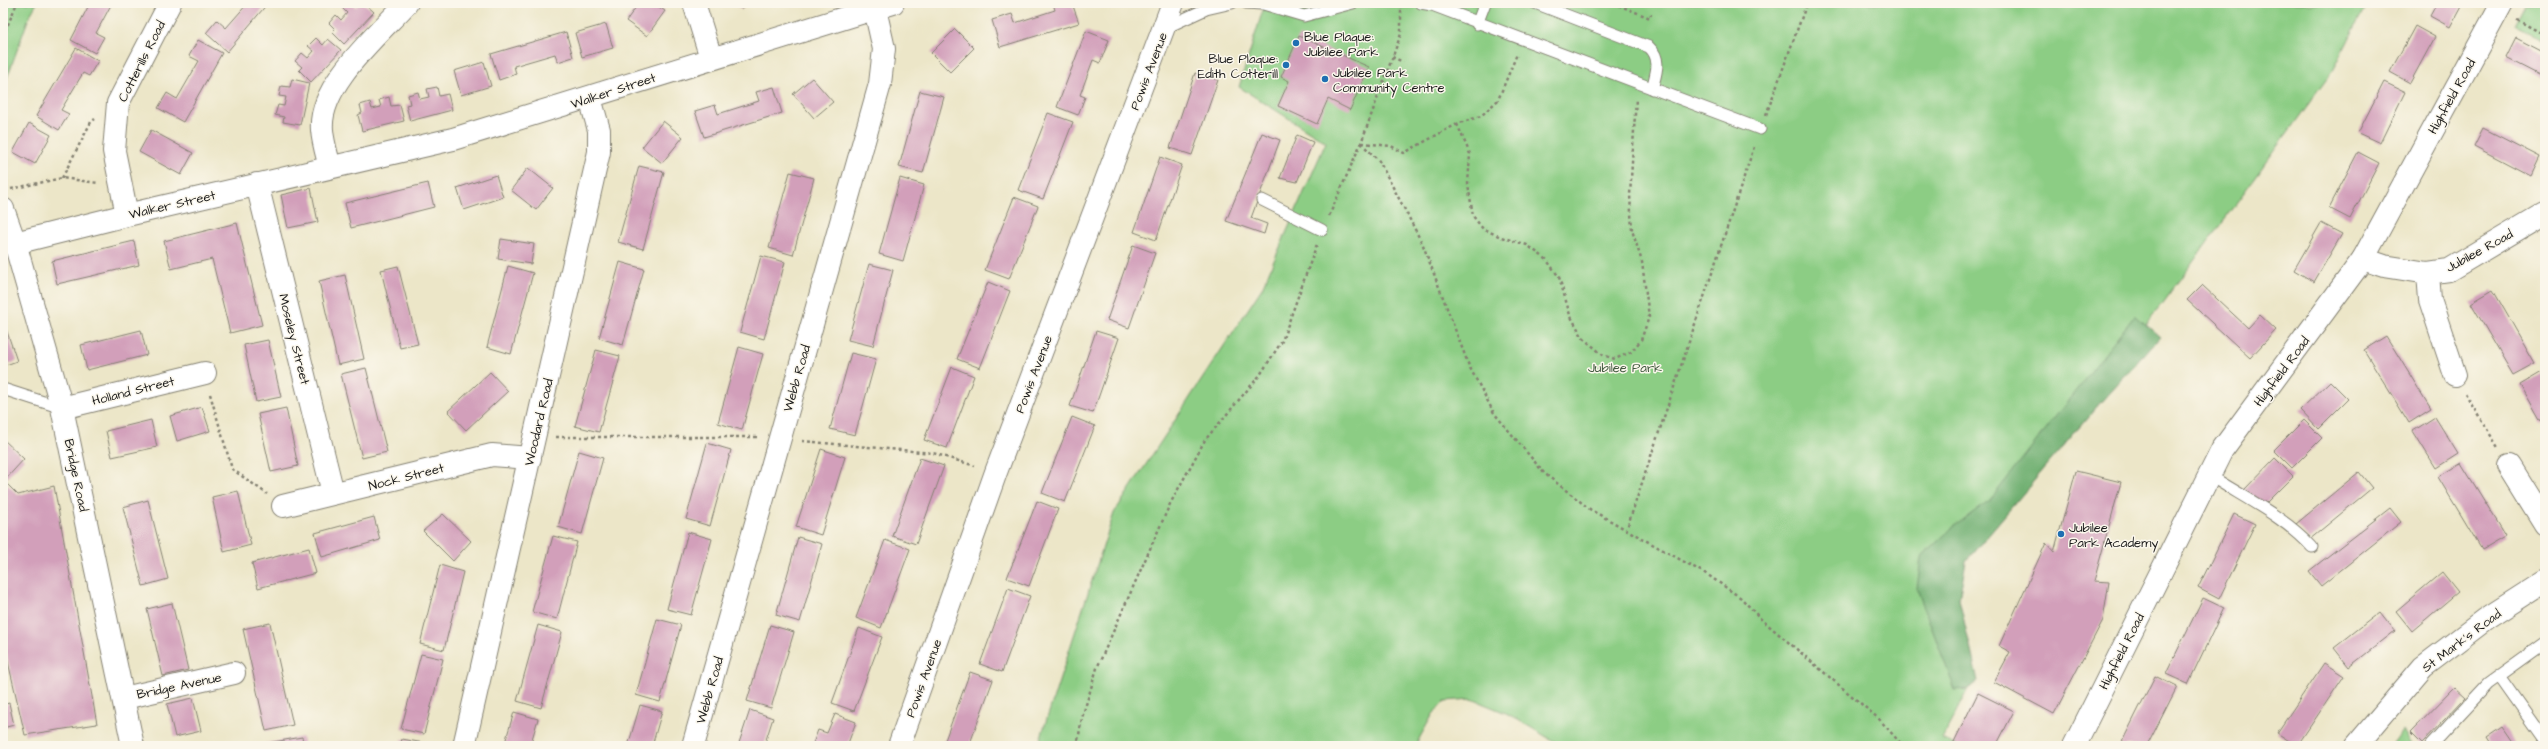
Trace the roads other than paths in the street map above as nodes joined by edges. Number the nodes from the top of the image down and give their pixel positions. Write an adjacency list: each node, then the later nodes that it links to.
1 (170, 3): 25 (street, Cotterills Road)
2 (407, 3): 20 (street)
3 (694, 3): 16 (street)
4 (1173, 3): 15 (street, Powis Avenue)
5 (1232, 3): 15 (lane)
6 (1246, 3): 7 (lane)
7 (1261, 3): 8 (lane)
8 (1353, 3)
9 (1421, 3): 14 (lane)
10 (1485, 3): 14 (lane)
11 (1535, 3): 17 (lane)
12 (884, 6): 16 (street, Walker Street); 50 (street, Webb Road)
13 (2500, 7): 28 (street, Highfield Road)
14 (1477, 24): 17 (lane)
15 (1164, 28): 51 (street, Powis Avenue)
16 (712, 58): 18 (street, Walker Street)
17 (1652, 89): 19 (lane)
18 (590, 98): 20 (street, Walker Street); 34 (street, Woodard Road)
19 (1760, 129)
20 (330, 167): 21 (street, Walker Street)
21 (258, 184): 25 (street, Walker Street); 37 (street, Moseley Street)
22 (1262, 200): 26 (lane)
23 (3, 209): 27 (street, Bridge Road)
24 (2545, 213): 29 (street, Jubilee Road)
25 (127, 214): 27 (street, Walker Street)
26 (1322, 230)
27 (15, 243): 33 (street, Bridge Road)
28 (2363, 259): 29 (street, Jubilee Road); 36 (street, Highfield Road)
29 (2428, 273): 31 (street)
30 (205, 373): 33 (street, Holland Street)
31 (2455, 375)
32 (3, 389): 33 (lane)
33 (62, 408): 45 (street, Bridge Road)
34 (530, 458): 37 (street, Nock Street); 49 (street, Woodard Road)
35 (2509, 466): 39 (street)
36 (2209, 475): 40 (lane); 52 (street, Highfield Road)
37 (333, 493): 38 (street, Nock Street)
38 (283, 506)
39 (2545, 524)
40 (2312, 547)
41 (2545, 581): 53 (street, St Mark's Road)
42 (2545, 643): 44 (lane)
43 (234, 673): 45 (street, Bridge Avenue)
44 (2499, 676): 46 (lane); 47 (lane)
45 (124, 698): 48 (street, Bridge Road)
46 (2545, 741)
47 (2431, 745)
48 (133, 746)
49 (464, 746)
50 (694, 746)
51 (899, 746)
52 (2074, 746)
53 (2356, 746)

